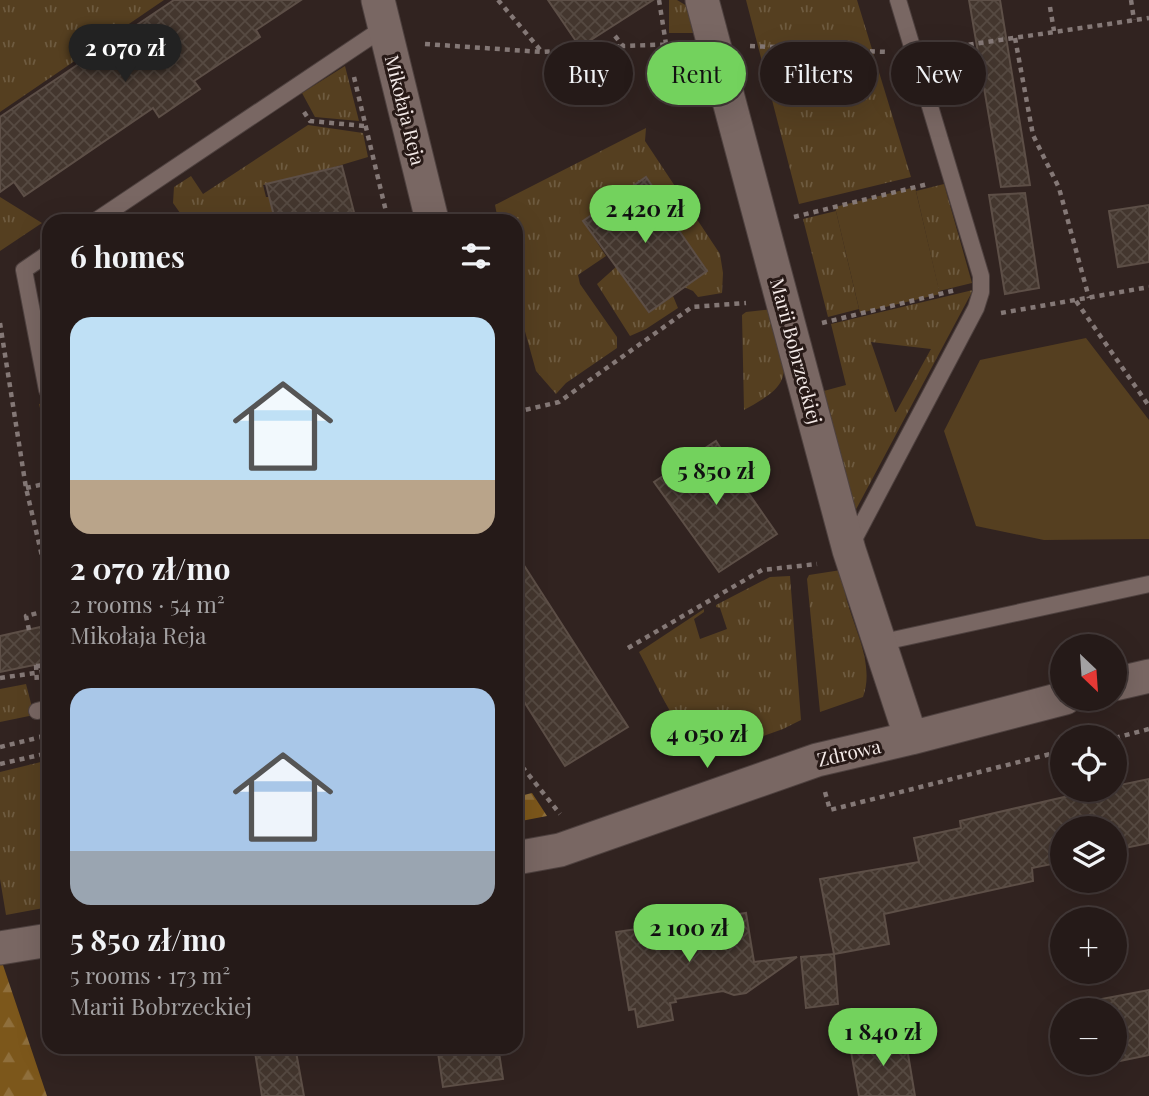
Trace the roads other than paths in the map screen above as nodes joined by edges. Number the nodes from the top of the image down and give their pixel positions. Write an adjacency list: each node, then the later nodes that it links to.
1 (702, 0): 8 (street, Marii Bobrzeckiej)
2 (898, 0): 8 (lane)
3 (384, 23): 4 (lane); 5 (street, Mikołaja Reja)
4 (106, 214)
5 (431, 214)
6 (42, 258): 7 (lane)
7 (42, 364)
8 (851, 555): 10 (street, Marii Bobrzeckiej)
9 (1149, 584): 10 (lane)
10 (879, 643): 14 (street, Marii Bobrzeckiej)
11 (1149, 676): 12 (street)
12 (1127, 681)
13 (1050, 702): 14 (street, Zdrowa)
14 (911, 738): 15 (street, Zdrowa)
15 (523, 857)
16 (42, 941): 17 (street)
17 (0, 948)

